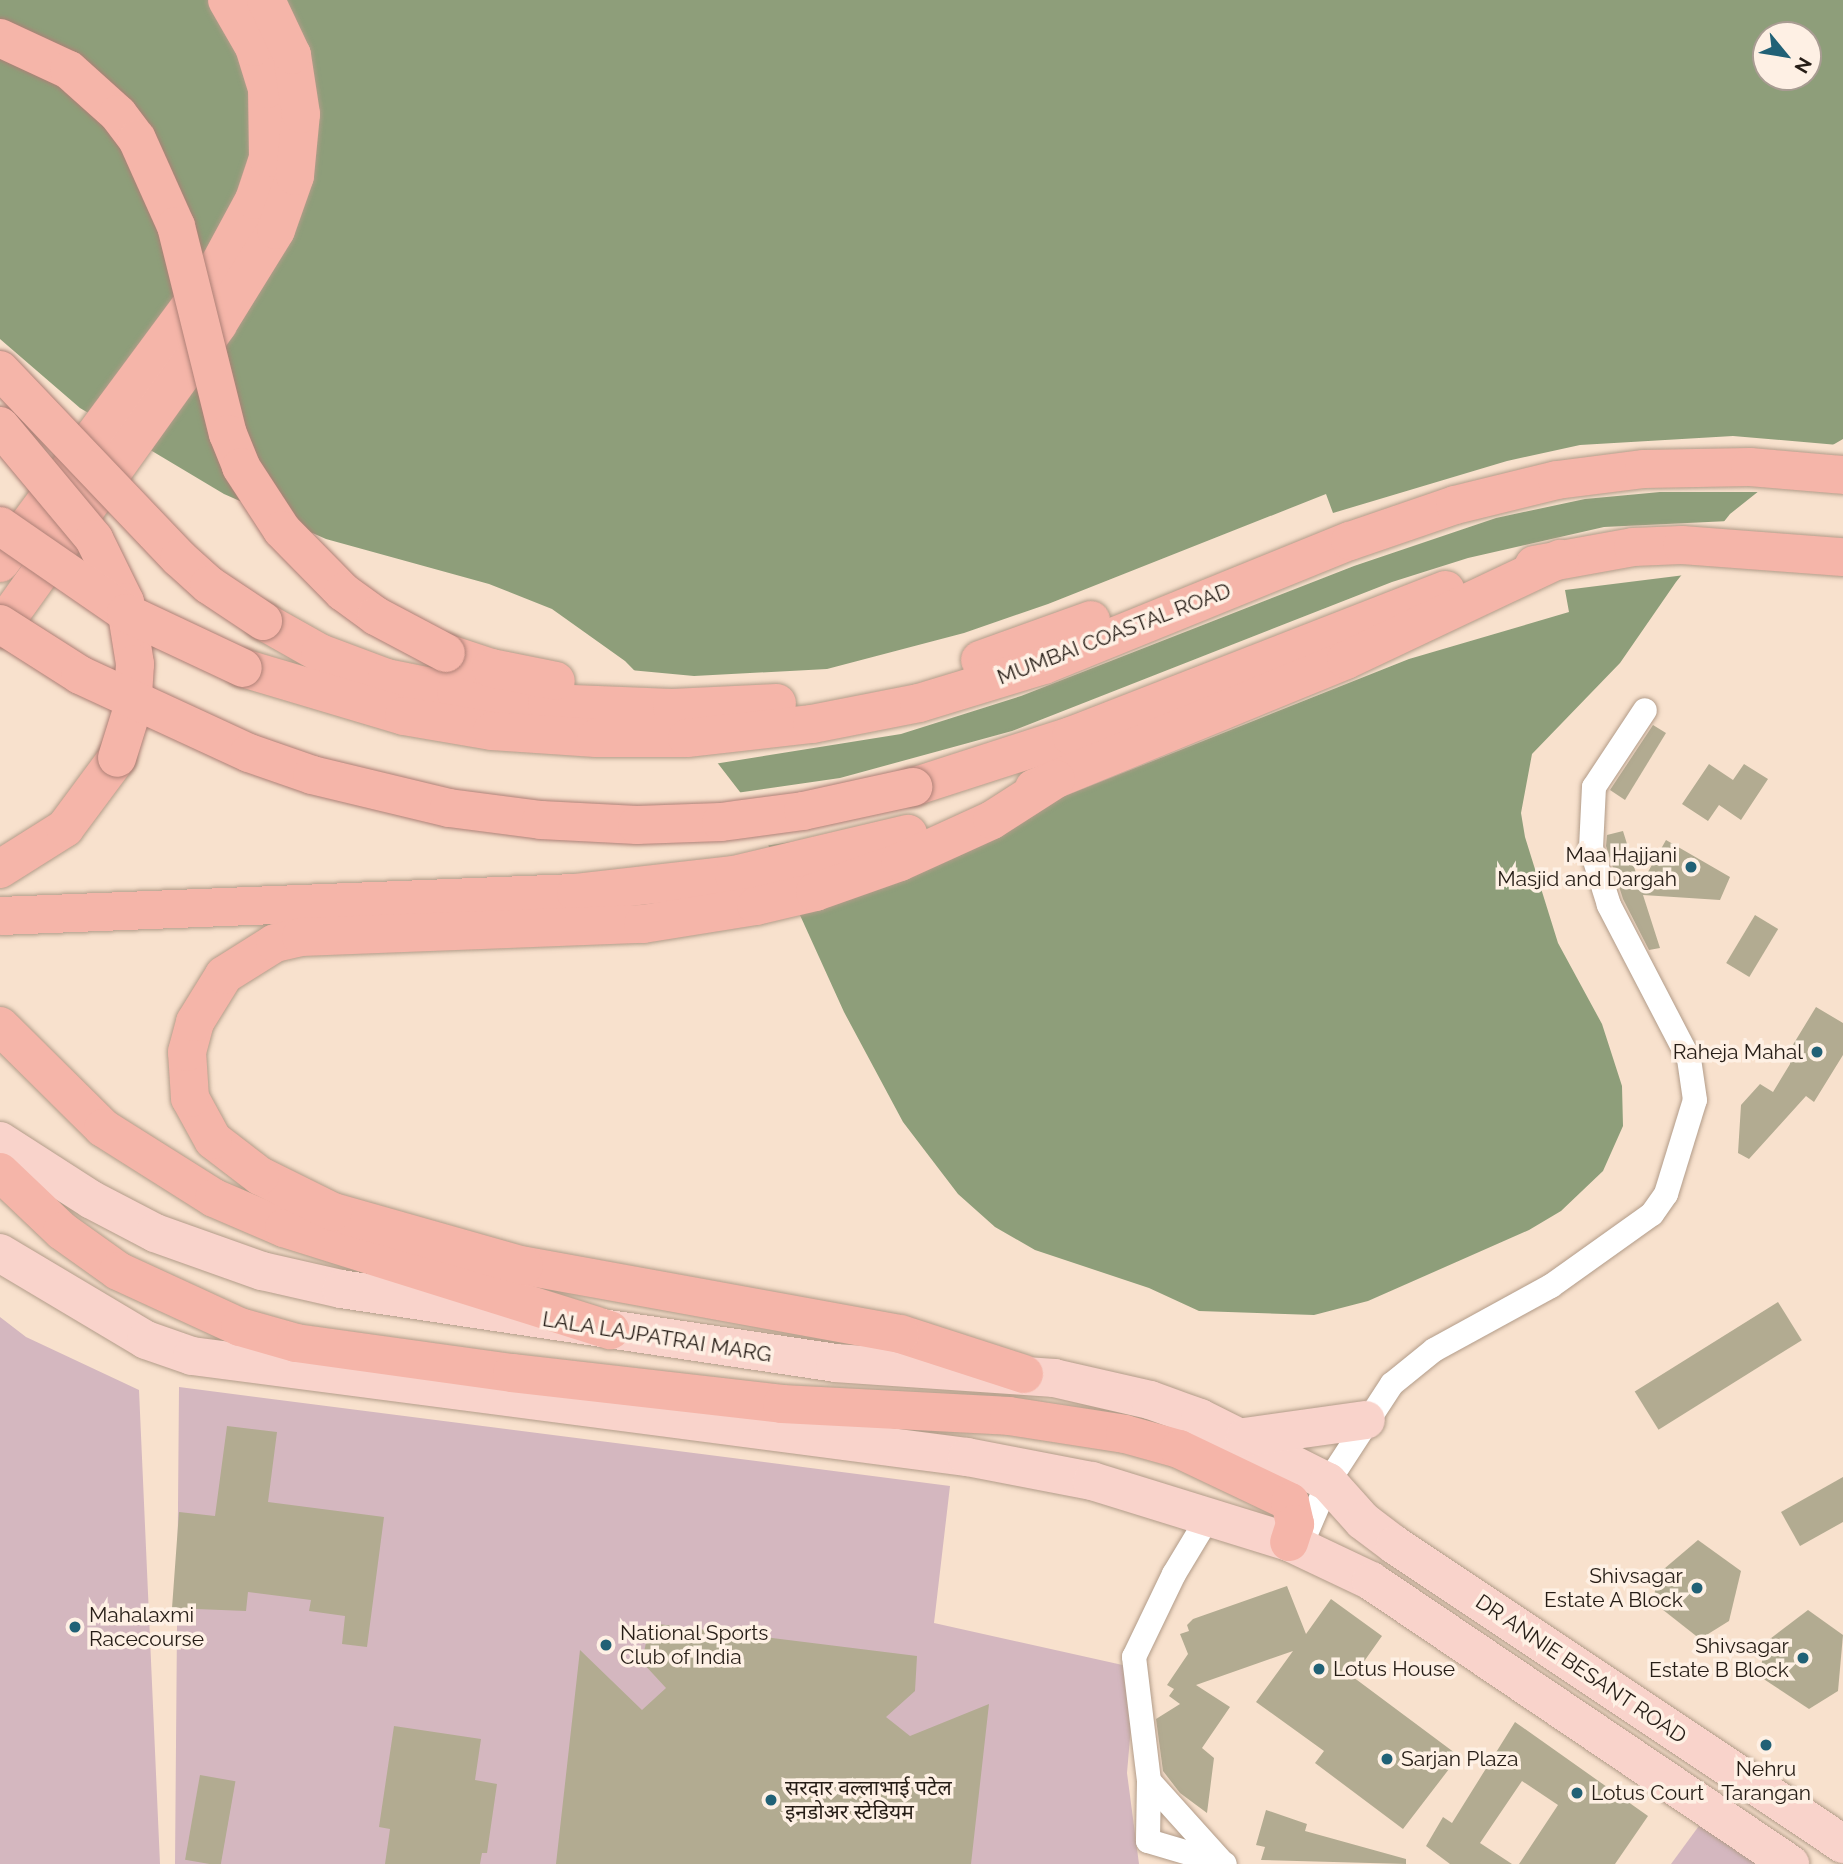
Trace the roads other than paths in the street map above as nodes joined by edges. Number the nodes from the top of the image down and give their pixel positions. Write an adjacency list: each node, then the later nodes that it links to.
1 (227, 0): 11 (highway, bridge)
2 (266, 0): 13 (highway, bridge)
3 (0, 38): 14 (highway, bridge)
4 (0, 370): 14 (highway, bridge)
5 (0, 426): 17 (highway, bridge)
6 (1843, 475): 8 (highway, MUMBAI COASTAL ROAD)
7 (0, 526): 8 (highway, MUMBAI COASTAL ROAD, bridge)
8 (1350, 541): 14 (highway)
9 (1843, 557): 10 (highway)
10 (1560, 559): 12 (highway, bridge); 16 (highway)
11 (0, 563)
12 (0, 624)
13 (0, 629)
14 (757, 706)
15 (1645, 710): 25 (street)
16 (1056, 779): 18 (highway); 24 (highway)
17 (0, 869)
18 (0, 916)
19 (0, 1026): 23 (highway)
20 (0, 1141): 23 (main road, LALA LAJPATRAI MARG)
21 (0, 1172): 29 (highway)
22 (0, 1253): 28 (main road)
23 (610, 1329): 24 (main road, LALA LAJPATRAI MARG)
24 (1024, 1374): 26 (main road, LALA LAJPATRAI MARG)
25 (1366, 1420): 26 (main road); 27 (street)
26 (1245, 1437): 27 (main road, LALA LAJPATRAI MARG)
27 (1328, 1482): 29 (street); 31 (main road, DR ANNIE BESANT ROAD)
28 (1209, 1516): 29 (main road); 30 (street)
29 (1295, 1544): 34 (main road)
30 (1149, 1781): 32 (street); 33 (street)
31 (1843, 1843)
32 (1147, 1852): 33 (street)
33 (1224, 1864)
34 (1790, 1864)

